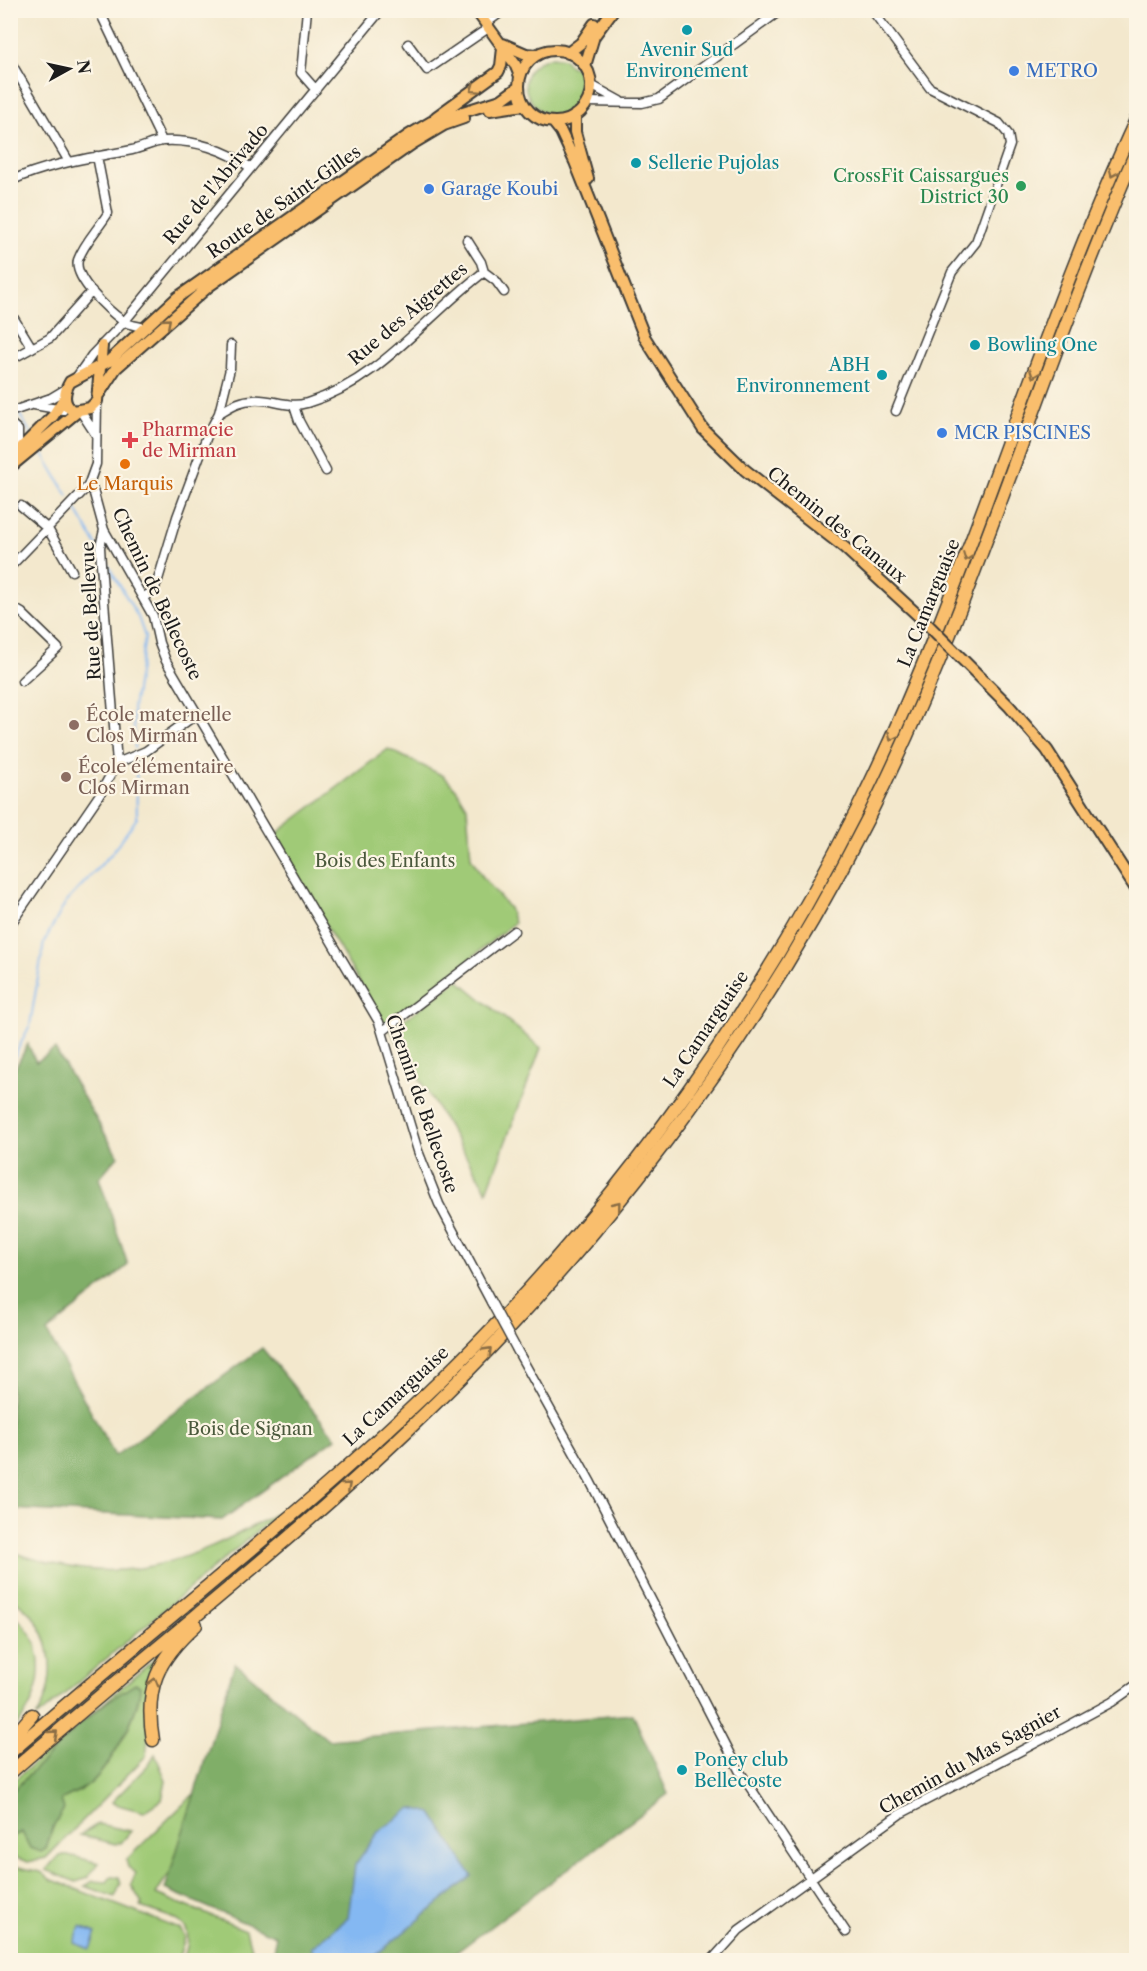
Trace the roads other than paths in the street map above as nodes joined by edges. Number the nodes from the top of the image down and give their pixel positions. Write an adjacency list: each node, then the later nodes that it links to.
1 (99, 10): 27 (street)
2 (307, 10): 19 (street)
3 (381, 10): 19 (street, Rue de l'Abrivado)
4 (476, 10): 10 (main road)
5 (504, 10): 10 (street)
6 (604, 10): 13 (main road)
7 (613, 10): 16 (main road)
8 (781, 10): 21 (street)
9 (872, 10): 52 (street)
10 (486, 28): 11 (street); 12 (main road)
11 (408, 44)
12 (501, 45): 14 (main road); 17 (main road); 25 (main road, one-way to 25)
13 (568, 53): 14 (main road); 16 (main road)
14 (537, 55): 17 (main road)
15 (11, 61): 30 (street)
16 (585, 66): 18 (main road)
17 (519, 81): 22 (main road); 25 (main road, Route de Saint-Gilles)
18 (591, 85): 20 (main road); 21 (street)
19 (316, 90): 31 (street, Rue de l'Abrivado)
20 (587, 102): 21 (street); 23 (main road)
21 (626, 104)
22 (524, 105): 26 (main road); 48 (main road, Route de Saint-Gilles, one-way to 22)
23 (575, 115): 26 (main road); 33 (main road, Chemin des Canaux)
24 (1137, 120): 76 (highway, La Camarguaise, one-way to 76)
25 (431, 122): 40 (main road, Route de Saint-Gilles)
26 (553, 122): 33 (main road, Chemin des Canaux)
27 (162, 141): 29 (street); 31 (street)
28 (1137, 152): 78 (highway, La Camarguaise, one-way to 28)
29 (97, 156): 30 (street); 36 (street)
30 (68, 160): 32 (street)
31 (250, 168): 39 (street, Rue de l'Abrivado)
32 (10, 181)
33 (598, 220): 72 (main road, Chemin des Canaux, bridge)
34 (467, 240): 35 (street, Rue des Aigrettes)
35 (484, 272): 37 (street); 50 (street, Rue des Aigrettes)
36 (92, 291): 39 (street); 43 (street)
37 (504, 292)
38 (10, 312): 43 (street)
39 (124, 322): 40 (street); 42 (street, Rue de l'Abrivado)
40 (145, 328): 45 (main road, Route de Saint-Gilles)
41 (231, 345): 55 (street)
42 (102, 346): 45 (main road); 46 (street, Rue de l'Abrivado)
43 (32, 348): 44 (street)
44 (10, 360)
45 (98, 368): 46 (main road, Route de Saint-Gilles); 48 (main road)
46 (81, 377): 47 (main road, Route de Saint-Gilles); 48 (main road)
47 (66, 393): 49 (street); 51 (main road); 54 (main road)
48 (98, 395): 54 (main road); 57 (street)
49 (33, 405): 51 (street); 53 (street)
50 (294, 406): 55 (street, Rue des Aigrettes); 60 (street)
51 (58, 409): 54 (street); 58 (main road)
52 (896, 411)
53 (10, 412)
54 (77, 412): 57 (street); 59 (main road)
55 (219, 413): 67 (street)
56 (10, 423): 58 (street)
57 (98, 441): 61 (street)
58 (14, 454)
59 (10, 467)
60 (326, 471)
61 (88, 486): 63 (street); 64 (street, Chemin de Bellecoste)
62 (21, 506): 63 (street)
63 (48, 529): 65 (street); 66 (street)
64 (104, 530): 67 (street, Chemin de Bellecoste); 71 (street, Rue de Bellevue)
65 (10, 567)
66 (72, 571)
67 (144, 597): 70 (street, Chemin de Bellecoste)
68 (10, 606): 69 (street)
69 (22, 681)
70 (196, 712): 71 (street); 75 (street, Chemin de Bellecoste)
71 (117, 763): 73 (street)
72 (1137, 889)
73 (10, 925)
74 (514, 931): 75 (street)
75 (383, 1031): 85 (street, Chemin de Bellecoste, bridge)
76 (407, 1413): 77 (highway); 83 (highway, La Camarguaise)
77 (344, 1462)
78 (316, 1513): 81 (highway, one-way to 78); 84 (highway, La Camarguaise, one-way to 78)
79 (1137, 1685): 85 (street, Chemin du Mas Sagnier)
80 (32, 1715): 82 (highway)
81 (153, 1740)
82 (10, 1741)
83 (10, 1753)
84 (10, 1773)
85 (812, 1877): 86 (street, Chemin de Bellecoste); 87 (street, Chemin du Mas Sagnier)
86 (846, 1932)
87 (712, 1960)

